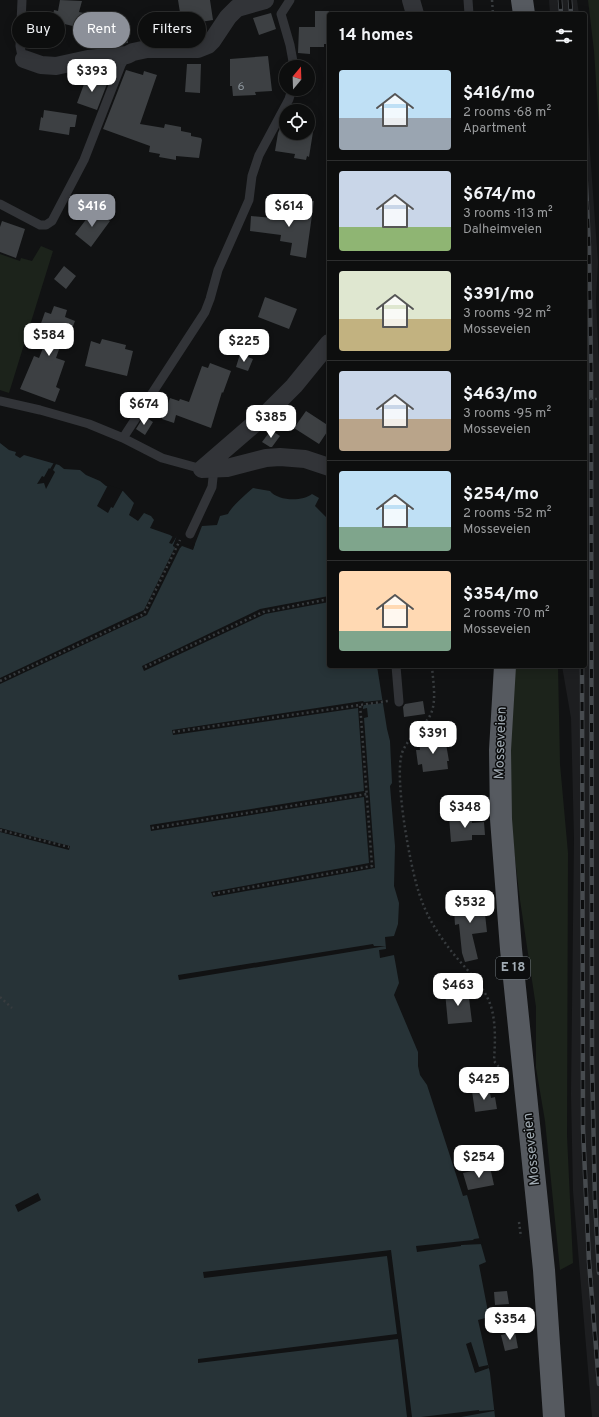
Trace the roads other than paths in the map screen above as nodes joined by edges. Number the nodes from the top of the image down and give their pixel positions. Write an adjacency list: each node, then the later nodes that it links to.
1 (22, 0): 14 (lane)
2 (265, 0): 12 (street)
3 (290, 0): 13 (lane)
4 (411, 0): 8 (street)
5 (468, 0): 9 (lane)
6 (522, 0): 10 (highway)
7 (536, 0): 11 (highway)
8 (414, 12)
9 (470, 12)
10 (524, 12)
11 (538, 12)
12 (127, 56): 14 (street); 16 (lane)
13 (293, 60)
14 (22, 61)
15 (290, 96): 19 (lane)
16 (0, 204)
17 (327, 345): 21 (street)
18 (0, 401): 19 (lane)
19 (123, 438): 21 (lane)
20 (327, 466): 21 (street)
21 (208, 468): 22 (lane)
22 (190, 534)
23 (396, 668): 25 (lane)
24 (506, 668): 26 (highway, Mosseveien / E 18)
25 (399, 701)
26 (554, 1417)

